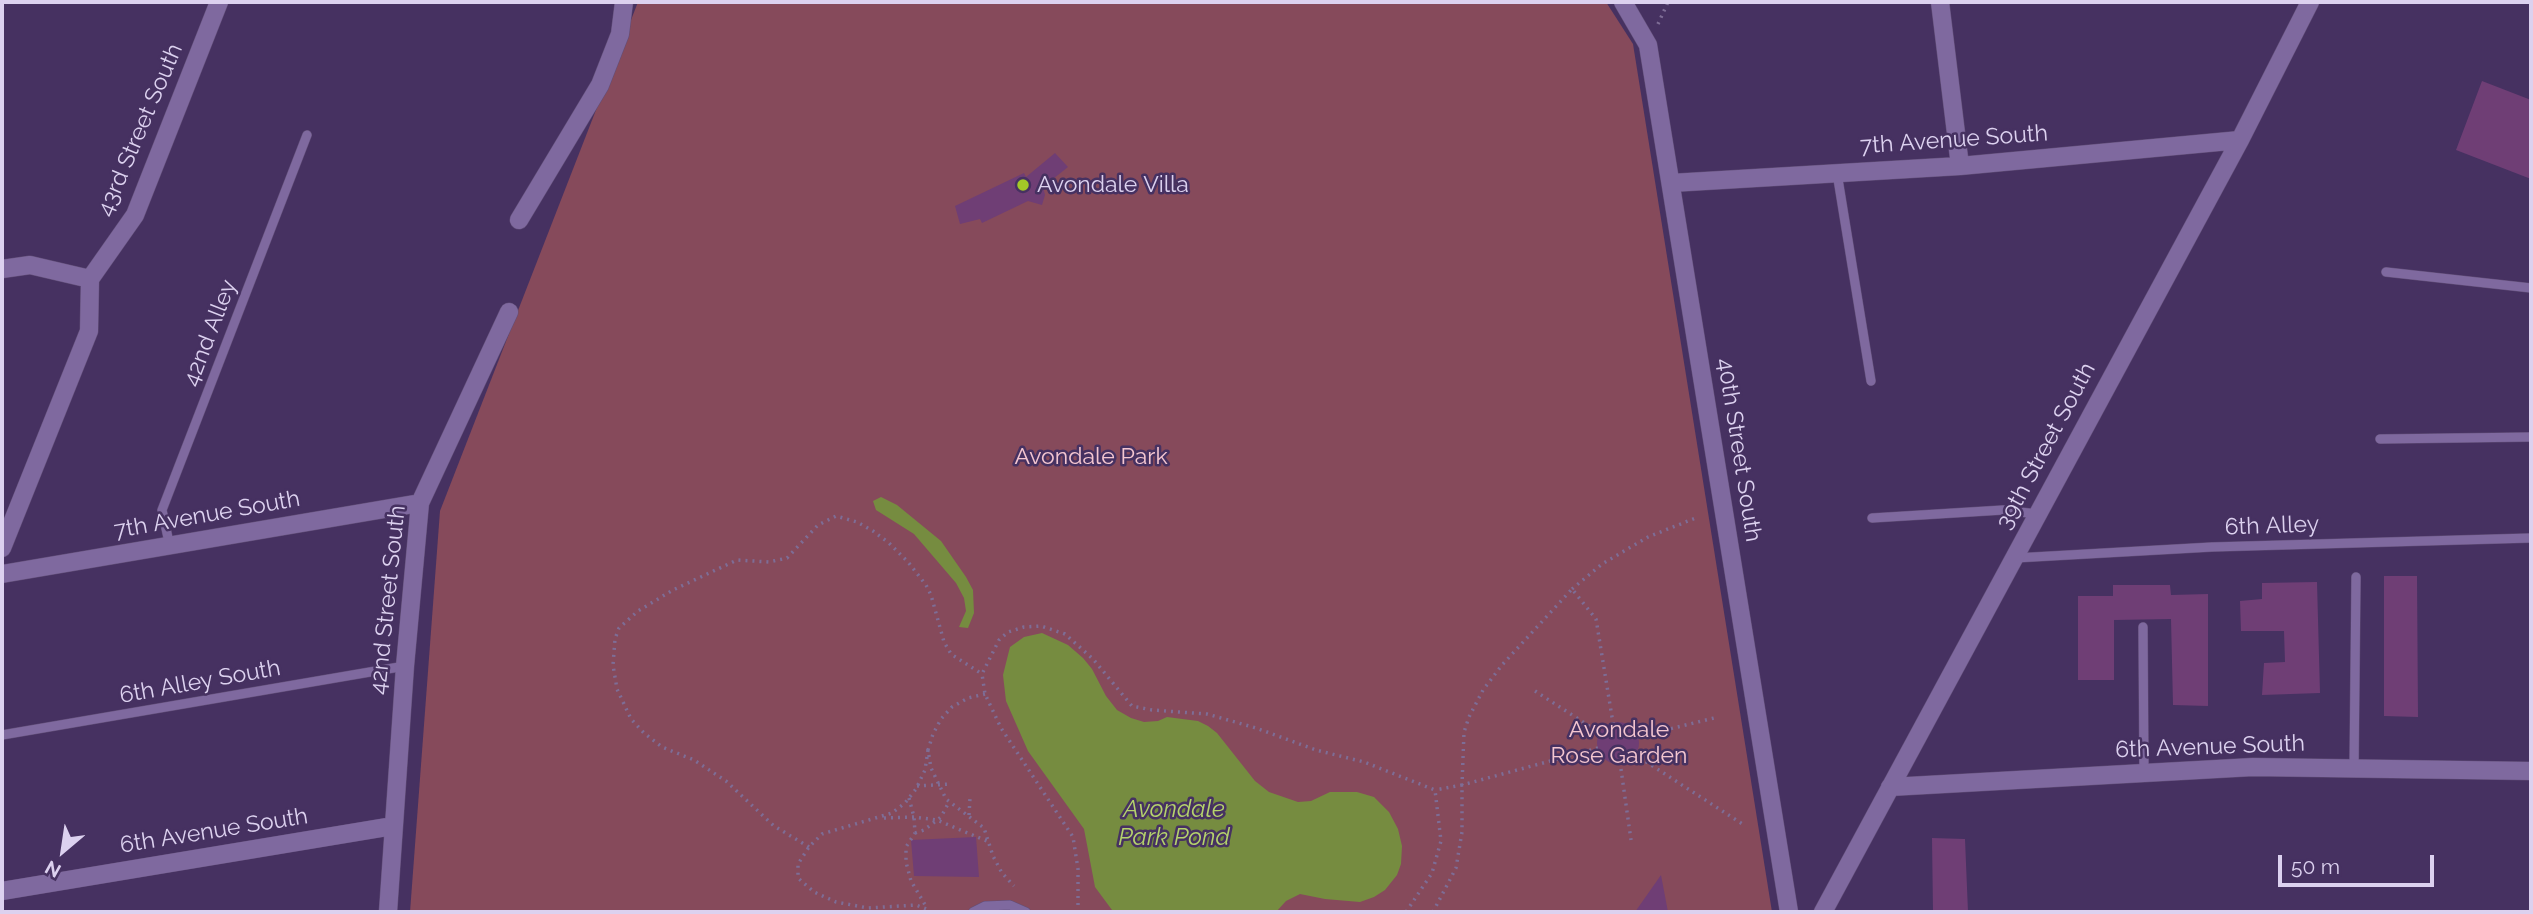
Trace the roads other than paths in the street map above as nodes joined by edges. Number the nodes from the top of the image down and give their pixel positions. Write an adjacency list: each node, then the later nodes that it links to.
1 (219, 2): 14 (street, 43rd Street South)
2 (624, 2): 11 (street)
3 (1623, 2): 10 (street, 40th Street South)
4 (1940, 2): 8 (street)
5 (2310, 2): 7 (street, 39th Street South)
6 (307, 135): 24 (lane, 42nd Alley)
7 (2240, 140): 8 (street, 7th Avenue South); 21 (street, 39th Street South)
8 (1960, 166): 9 (street, 7th Avenue South)
9 (1836, 173): 10 (street, 7th Avenue South); 17 (lane)
10 (1671, 183): 41 (street, 40th Street South)
11 (519, 220)
12 (2, 268): 14 (street)
13 (2386, 272): 15 (lane)
14 (90, 279): 25 (street)
15 (2531, 288)
16 (509, 312): 20 (street, 42nd Street South)
17 (1871, 381)
18 (2531, 437): 19 (lane)
19 (2380, 439)
20 (420, 503): 24 (street, 7th Avenue South); 30 (street, 42nd Street South)
21 (2037, 514): 22 (lane); 26 (street, 39th Street South)
22 (1872, 518)
23 (2531, 538): 26 (lane, 6th Alley)
24 (170, 547): 27 (street, 7th Avenue South)
25 (2, 548)
26 (2014, 559): 35 (street, 39th Street South)
27 (2, 574)
28 (2356, 577): 32 (lane)
29 (2143, 627): 34 (lane)
30 (405, 666): 31 (lane, 6th Alley South); 36 (street, 42nd Street South)
31 (2, 735)
32 (2354, 769): 33 (street, 6th Avenue South); 34 (street, 6th Avenue South)
33 (2531, 771)
34 (2144, 773): 35 (street, 6th Avenue South)
35 (1890, 787): 42 (street, 39th Street South)
36 (393, 826): 37 (street, 6th Avenue South); 38 (street, 42nd Street South)
37 (2, 891)
38 (388, 912)
39 (974, 912): 40 (lane)
40 (1026, 912)
41 (1789, 912)
42 (1823, 912)

